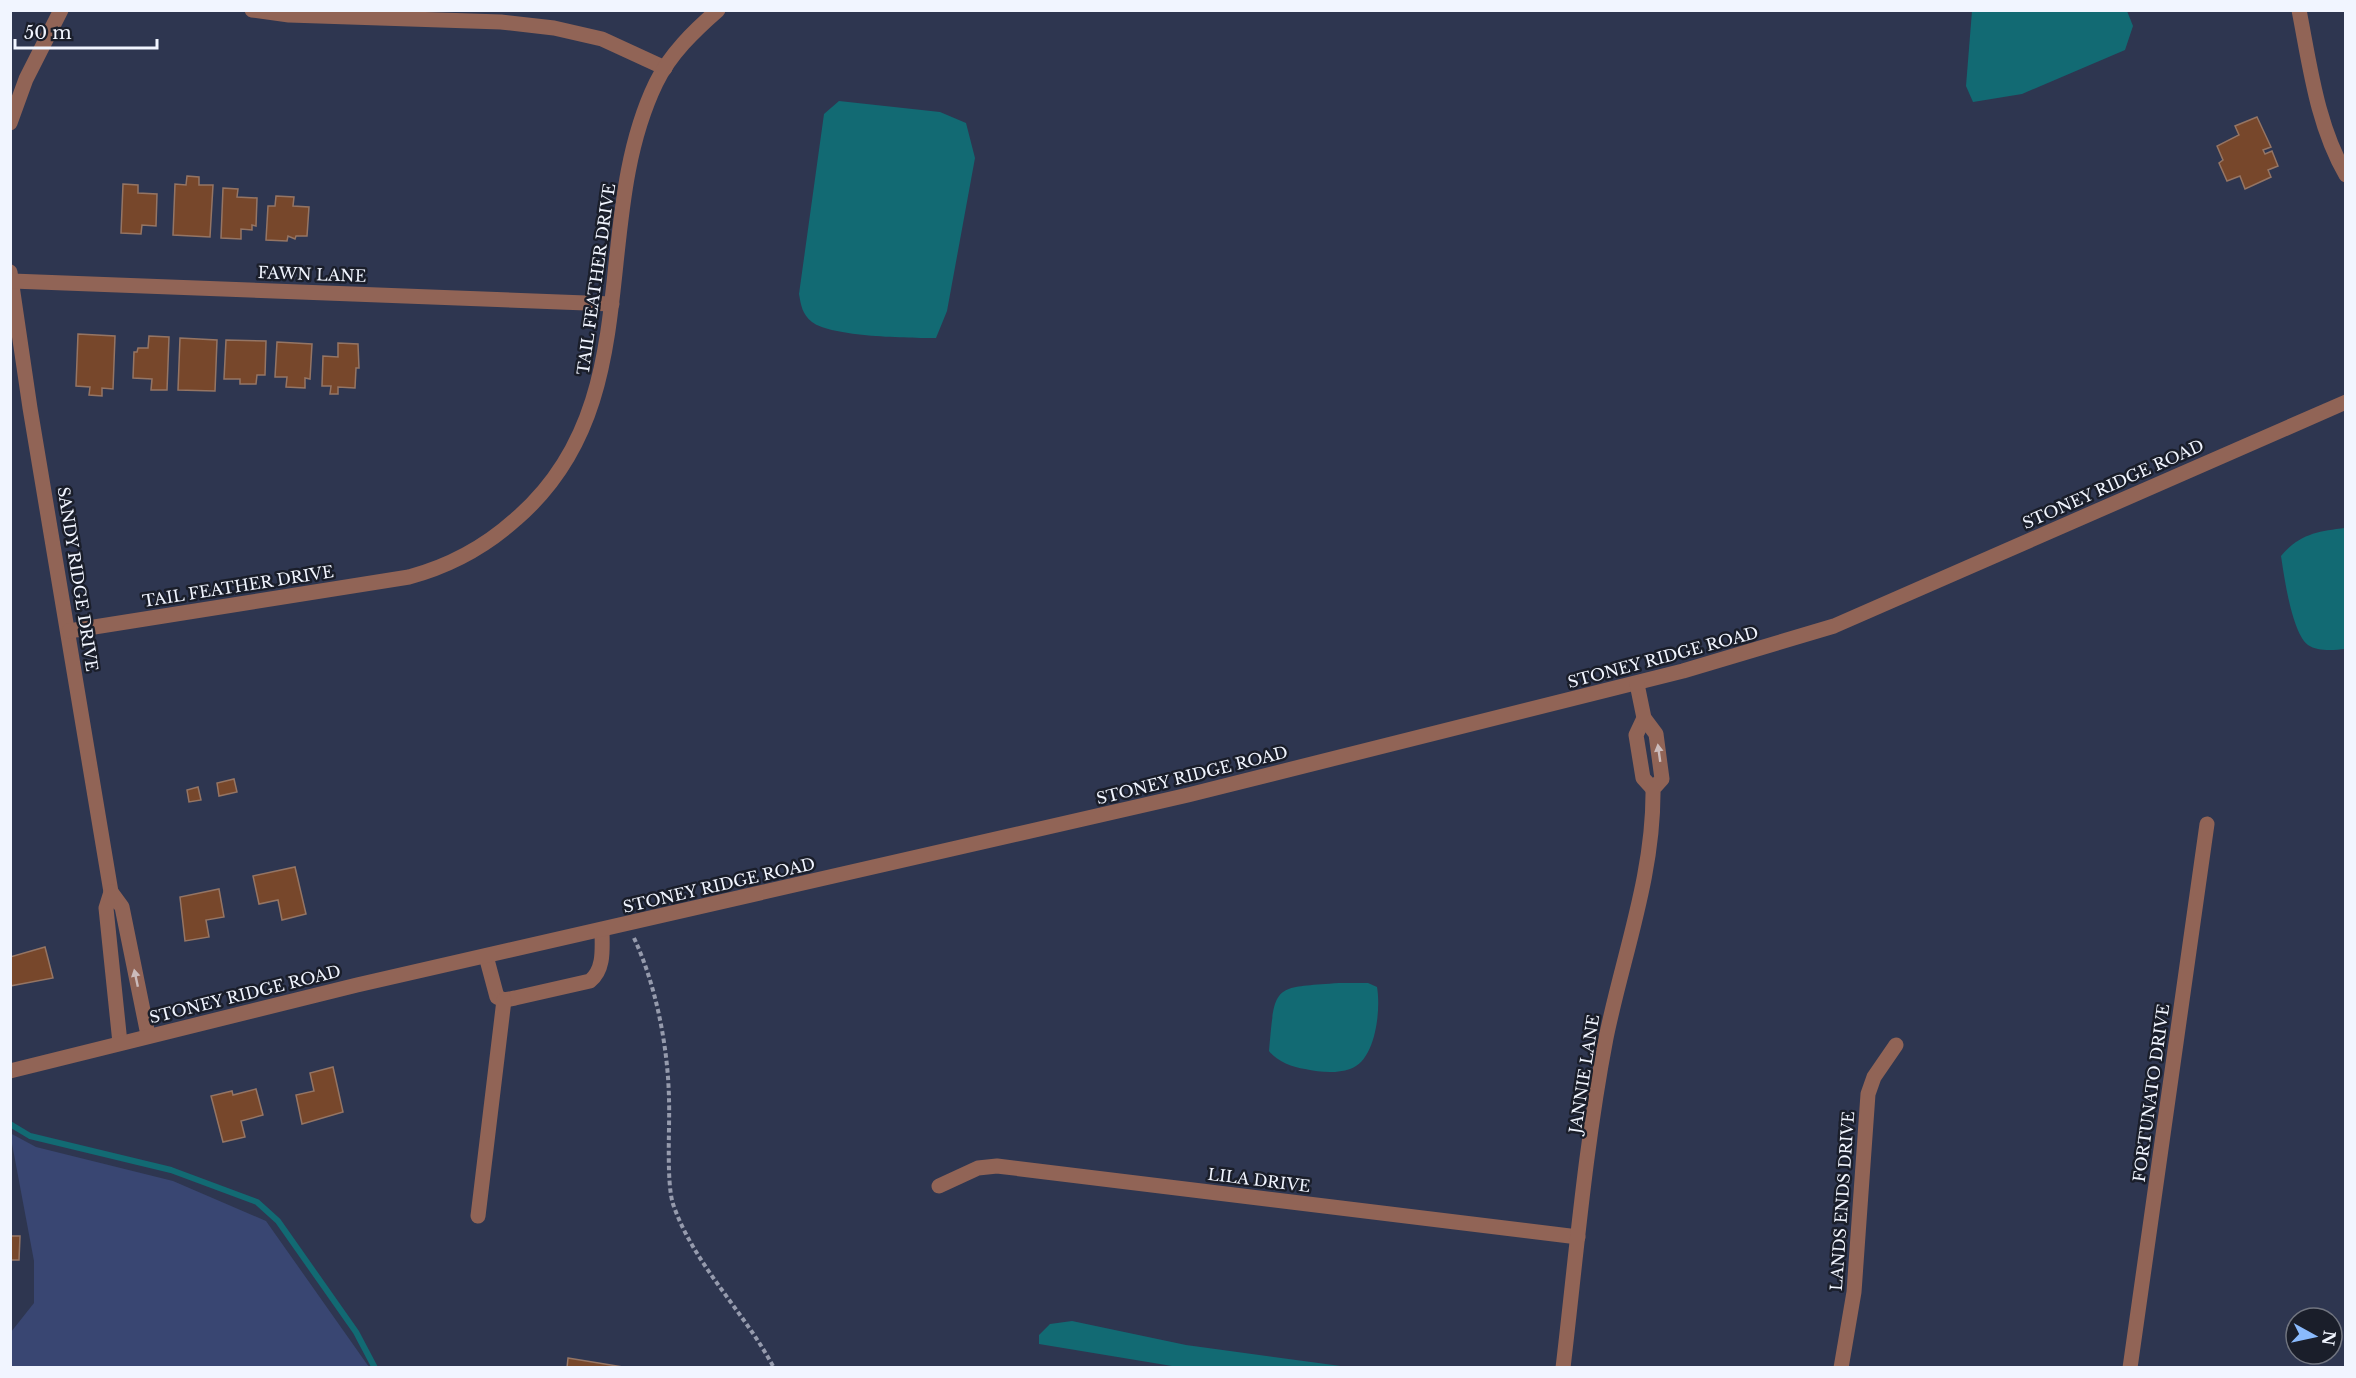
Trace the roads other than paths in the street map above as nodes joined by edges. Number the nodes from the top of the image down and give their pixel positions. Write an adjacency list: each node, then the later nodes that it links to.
1 (61, 10): 7 (street)
2 (252, 10): 5 (street)
3 (718, 10): 6 (street, TAIL FEATHER DRIVE)
4 (2299, 10): 8 (street)
5 (502, 16): 6 (street)
6 (665, 68): 10 (street, TAIL FEATHER DRIVE)
7 (10, 123)
8 (2346, 175)
9 (11, 277): 10 (street, FAWN LANE); 12 (street, SANDY RIDGE DRIVE)
10 (612, 304): 12 (street, TAIL FEATHER DRIVE)
11 (2346, 402): 13 (street, STONEY RIDGE ROAD)
12 (69, 631): 15 (street, SANDY RIDGE DRIVE)
13 (1637, 684): 16 (street, STONEY RIDGE ROAD); 25 (street, JANNIE LANE)
14 (2207, 824): 28 (street, FORTUNATO DRIVE)
15 (111, 892): 19 (street, SANDY RIDGE DRIVE, one-way to 15); 20 (street, SANDY RIDGE DRIVE)
16 (603, 930): 17 (street, STONEY RIDGE ROAD); 18 (street)
17 (486, 956): 18 (street); 19 (street, STONEY RIDGE ROAD)
18 (504, 1000): 24 (street)
19 (148, 1035): 20 (street, STONEY RIDGE ROAD)
20 (120, 1042): 22 (street, STONEY RIDGE ROAD)
21 (1896, 1045): 27 (street, LANDS ENDS DRIVE)
22 (10, 1071)
23 (939, 1186): 25 (street, LILA DRIVE)
24 (478, 1216)
25 (1578, 1237): 26 (street, JANNIE LANE)
26 (1563, 1368)
27 (1841, 1368)
28 (2130, 1368)

